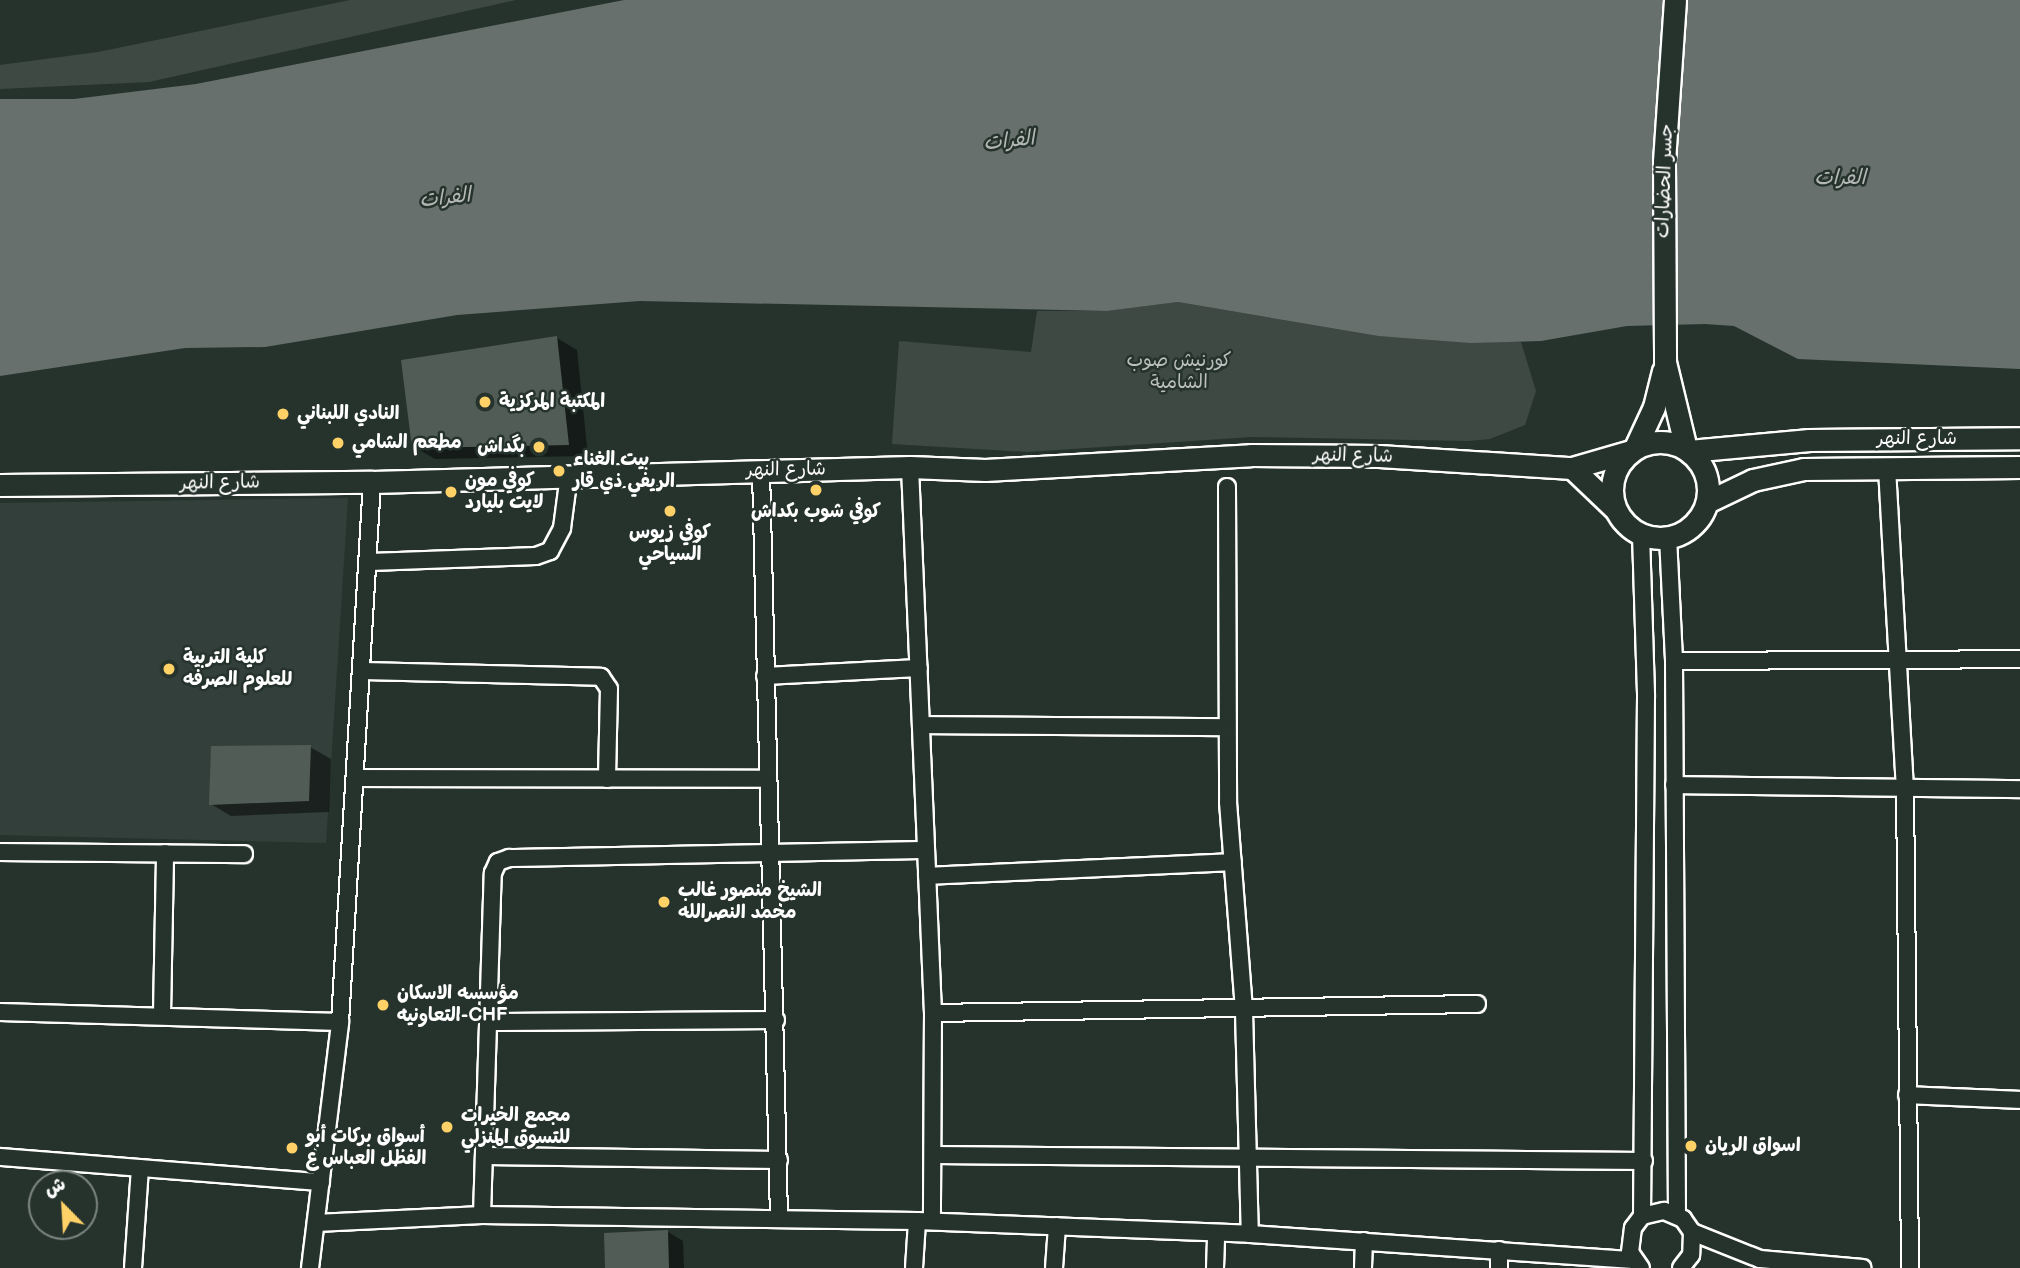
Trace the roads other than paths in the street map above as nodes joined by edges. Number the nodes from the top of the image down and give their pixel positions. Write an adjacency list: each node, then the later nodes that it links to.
1 (1675, 0): 2 (main road, جسر الحضارات)
2 (1665, 362): 4 (main road); 5 (main road)
3 (2020, 438): 5 (main road, شارع النهر)
4 (1633, 449): 5 (main road); 8 (main road, شارع النهر); 16 (main road)
5 (1687, 450): 15 (main road)
6 (910, 467): 8 (main road, شارع النهر); 10 (main road, شارع النهر); 23 (street)
7 (2020, 467): 9 (main road, شارع النهر)
8 (1572, 468): 16 (main road)
9 (1887, 468): 15 (main road, شارع النهر); 21 (street)
10 (761, 470): 11 (main road, شارع النهر); 25 (street)
11 (569, 475): 12 (main road, شارع النهر); 19 (street)
12 (372, 482): 13 (main road, شارع النهر); 19 (street)
13 (0, 485)
14 (1227, 487): 27 (street)
15 (1707, 502): 18 (main road)
16 (1615, 509): 17 (main road)
17 (1641, 534): 18 (main road); 56 (street)
18 (1668, 537): 22 (street)
19 (370, 562): 24 (street)
20 (2020, 659): 21 (street)
21 (1898, 660): 22 (street); 32 (street)
22 (1674, 661): 31 (street)
23 (919, 668): 25 (street); 26 (street)
24 (363, 671): 28 (street); 29 (street)
25 (765, 677): 30 (street)
26 (921, 726): 27 (street); 34 (street)
27 (1226, 727): 39 (street)
28 (356, 778): 29 (street); 47 (street)
29 (607, 779): 30 (street)
30 (768, 779): 38 (street)
31 (1674, 785): 32 (street); 60 (street)
32 (1905, 788): 33 (street); 49 (street)
33 (2020, 789)
34 (926, 850): 38 (street); 40 (street)
35 (0, 852): 36 (street)
36 (165, 853): 37 (street); 45 (street)
37 (244, 855)
38 (769, 856): 46 (street); 48 (street)
39 (1233, 862): 40 (street); 43 (street)
40 (927, 876): 44 (street)
41 (1477, 1004): 43 (street)
42 (0, 1012): 45 (street)
43 (1244, 1012): 44 (street); 54 (street)
44 (933, 1013): 51 (street)
45 (162, 1014): 47 (street)
46 (776, 1020): 48 (street); 55 (street)
47 (340, 1022): 58 (street)
48 (491, 1022): 52 (street)
49 (1908, 1095): 50 (street); 82 (street)
50 (2020, 1100)
51 (935, 1155): 54 (street); 63 (street)
52 (487, 1156): 55 (street); 59 (street)
53 (0, 1157): 57 (street)
54 (1248, 1158): 56 (street); 68 (street)
55 (779, 1160): 62 (street)
56 (1644, 1161): 61 (street)
57 (140, 1168): 58 (street); 73 (street)
58 (321, 1182): 64 (street)
59 (482, 1215): 62 (street); 64 (street)
60 (1677, 1215): 61 (street); 66 (street)
61 (1642, 1216): 72 (street)
62 (779, 1219): 63 (street)
63 (925, 1221): 65 (street); 75 (street)
64 (316, 1223): 74 (street)
65 (1057, 1226): 67 (street); 76 (street)
66 (1692, 1232): 80 (street); 81 (street)
67 (1216, 1233): 68 (street); 77 (street)
68 (1250, 1234): 69 (street)
69 (1364, 1241): 70 (street); 78 (street)
70 (1499, 1250): 71 (street); 79 (street)
71 (1525, 1260): 72 (street)
72 (1637, 1264)
73 (133, 1268)
74 (310, 1268)
75 (914, 1268)
76 (1054, 1268)
77 (1215, 1268)
78 (1363, 1268)
79 (1499, 1268)
80 (1681, 1268)
81 (1863, 1268)
82 (1910, 1268)

